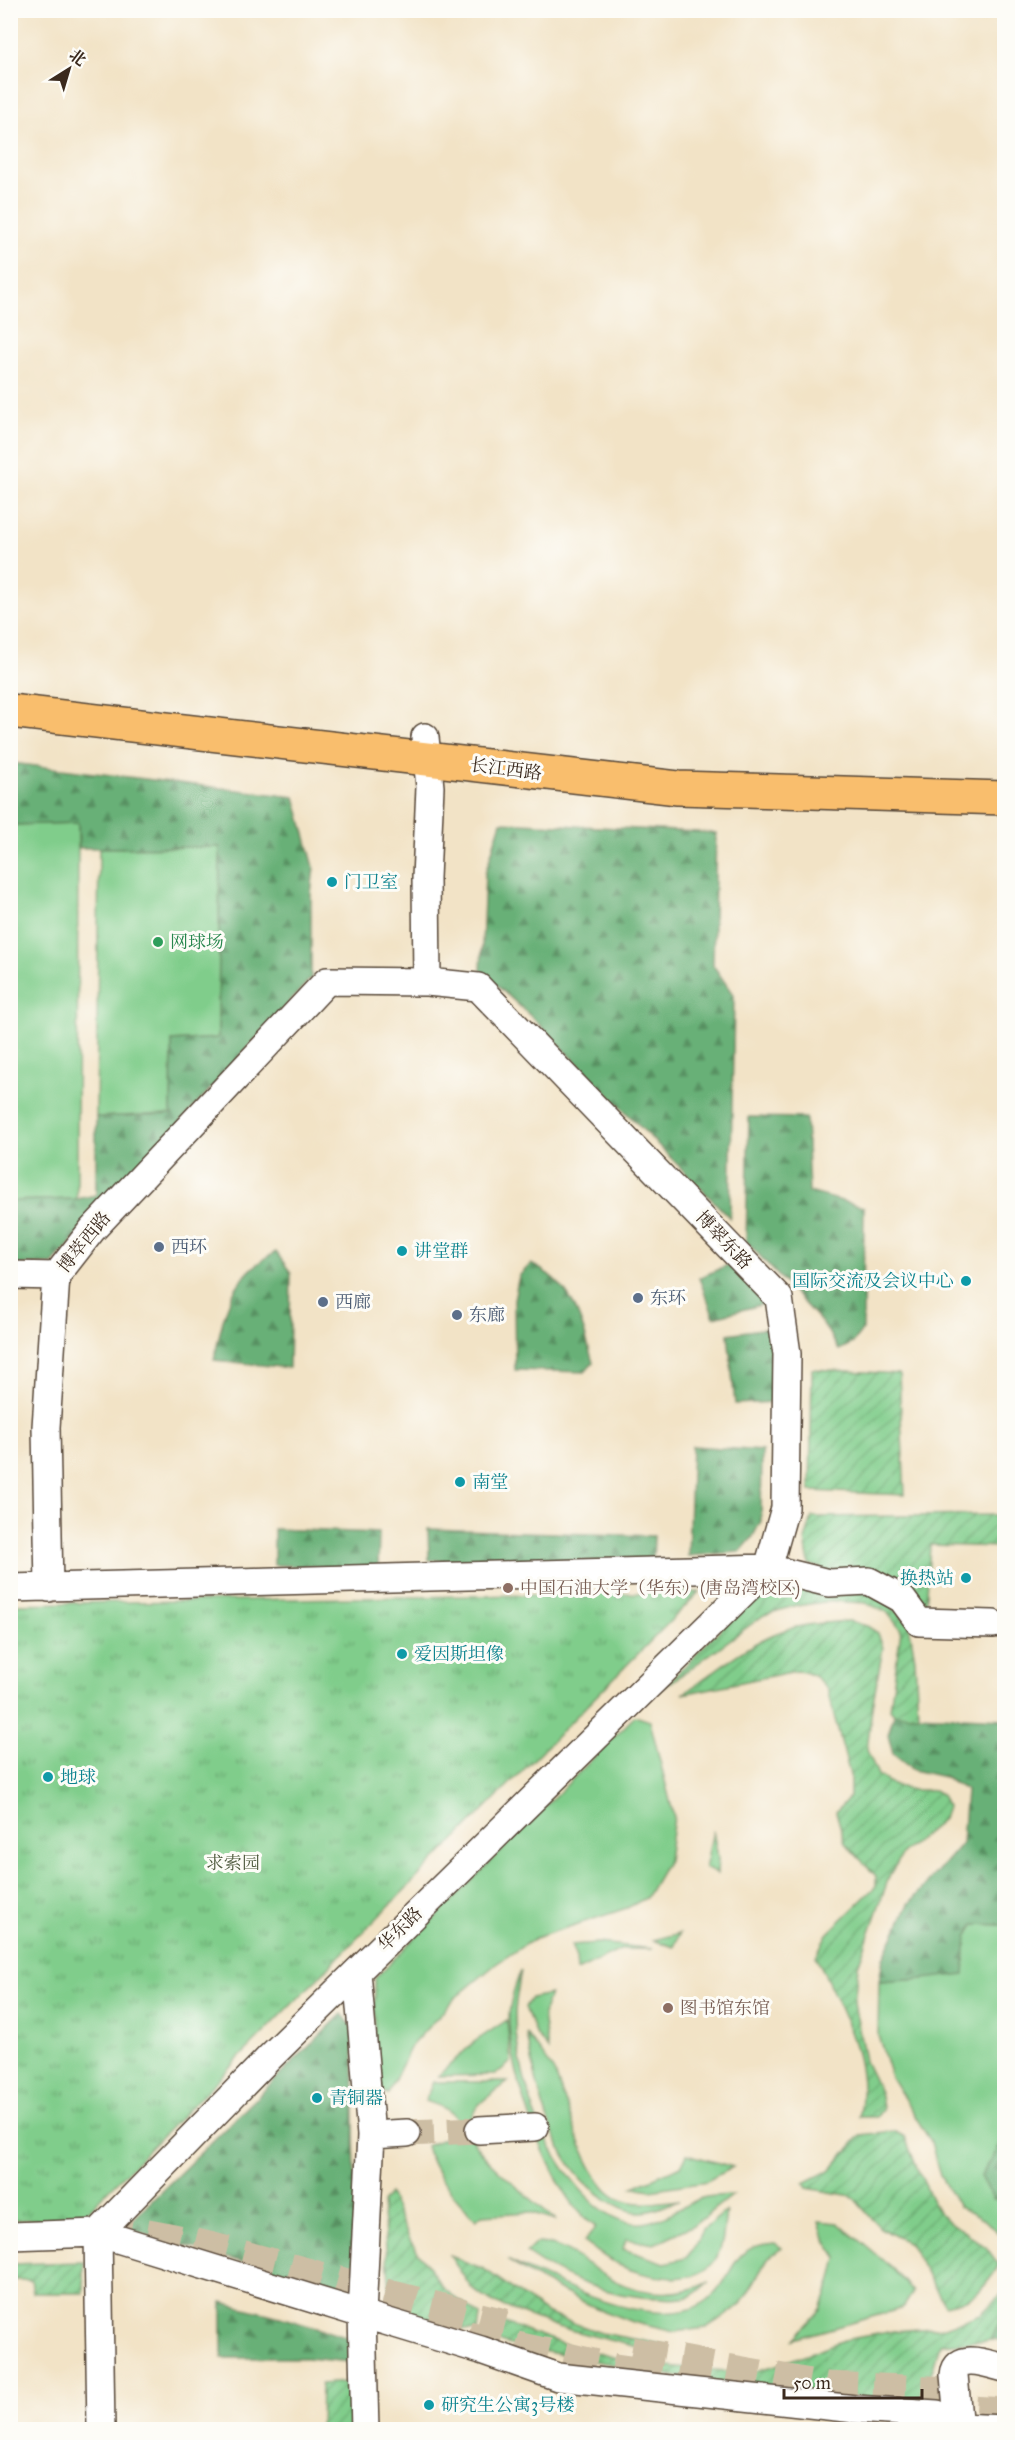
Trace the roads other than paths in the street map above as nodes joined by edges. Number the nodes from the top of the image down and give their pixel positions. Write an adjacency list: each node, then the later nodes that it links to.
1 (10, 688): 3 (main road, 长江西路)
2 (10, 711): 3 (main road, 长江西路)
3 (426, 748): 4 (main road, 长江西路); 5 (main road, 长江西路); 6 (street)
4 (1005, 776)
5 (1005, 798)
6 (427, 982): 8 (street, 博萃西路); 9 (street, 博翠东路)
7 (10, 1275): 8 (street)
8 (56, 1276): 11 (street, 博萃西路)
9 (768, 1568): 11 (street); 12 (street); 13 (street, 华东路)
10 (10, 1588): 11 (street)
11 (49, 1588)
12 (993, 1624)
13 (357, 1972): 17 (street); 18 (street, 华东路)
14 (536, 2127): 15 (street)
15 (479, 2130)
16 (407, 2133): 17 (street)
17 (371, 2135): 20 (street)
18 (98, 2233): 19 (street); 20 (street); 25 (street)
19 (10, 2236)
20 (363, 2314): 22 (street); 26 (street)
21 (1005, 2368): 23 (street)
22 (855, 2419): 23 (street)
23 (959, 2428): 24 (street)
24 (1005, 2429)
25 (101, 2430)
26 (365, 2430)

